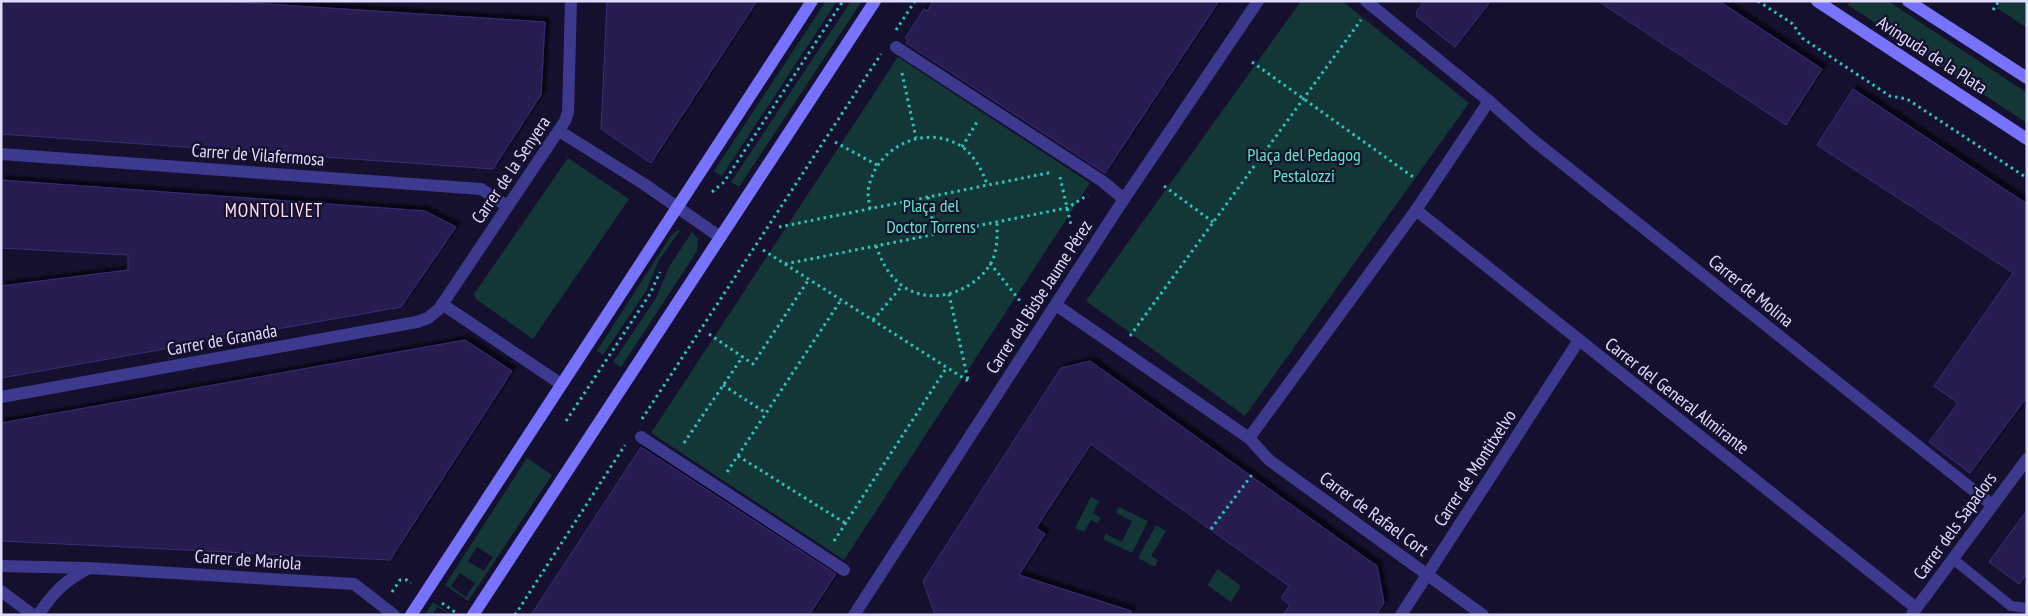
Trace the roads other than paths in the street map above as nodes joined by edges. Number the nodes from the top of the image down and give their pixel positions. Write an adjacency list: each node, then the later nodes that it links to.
1 (571, 1): 11 (street, Carrer de la Senyera)
2 (812, 1): 16 (main road)
3 (875, 1): 18 (main road)
4 (1258, 1): 14 (street, Carrer del Bisbe Jaume Pérez)
5 (1818, 1): 12 (main road, Avinguda de la Plata)
6 (1908, 1): 9 (main road, Avinguda de la Plata)
7 (1369, 4): 10 (street)
8 (896, 47): 14 (street)
9 (2027, 78)
10 (1489, 101): 17 (street); 28 (street, Carrer de Molina)
11 (559, 131): 15 (street, Carrer de la Senyera); 16 (street)
12 (2027, 138)
13 (1, 154): 15 (street, Carrer de Vilafermosa)
14 (1124, 199): 21 (street, Carrer del Bisbe Jaume Pérez)
15 (507, 206): 19 (street, Carrer de la Senyera)
16 (677, 206): 18 (street); 23 (main road)
17 (1416, 210): 22 (street, Carrer del General Almirante); 26 (street)
18 (720, 238): 42 (main road)
19 (453, 289): 20 (street, Carrer de Granada)
20 (442, 304): 23 (street); 24 (street, Carrer de Granada)
21 (1056, 305): 26 (street); 36 (street, Carrer del Bisbe Jaume Pérez)
22 (1579, 340): 33 (street, Carrer de Montitxelvo); 37 (street, Carrer del General Almirante)
23 (561, 384): 41 (main road)
24 (1, 397)
25 (636, 434): 32 (street)
26 (1249, 438): 33 (street, Carrer de Rafael Cort)
27 (2027, 459): 28 (street, Carrer dels Sapadors)
28 (1992, 505): 29 (street, Carrer dels Sapadors)
29 (1953, 559): 35 (lane); 37 (street, Carrer dels Sapadors)
30 (1, 566): 31 (street, Carrer de Mariola)
31 (89, 568): 39 (street); 40 (street, Carrer de Mariola)
32 (844, 570)
33 (1427, 574): 43 (street, Carrer de Montitxelvo); 44 (street, Carrer de Rafael Cort)
34 (1, 591): 38 (street)
35 (2027, 608)
36 (860, 612)
37 (1914, 612)
38 (33, 615)
39 (38, 615)
40 (394, 615)
41 (411, 615)
42 (474, 615)
43 (1401, 615)
44 (1484, 615)

